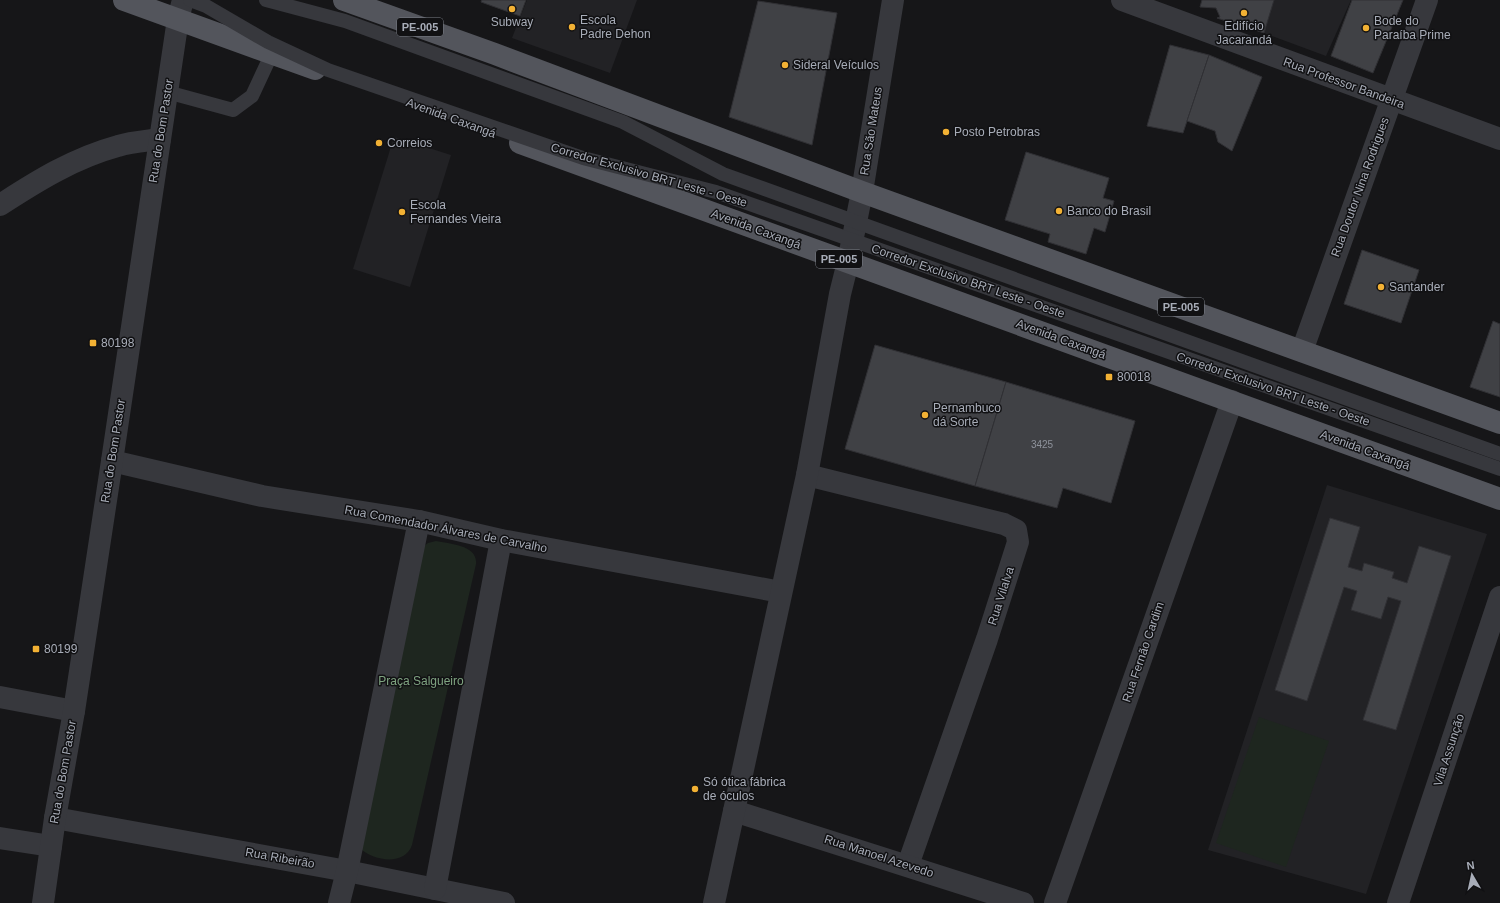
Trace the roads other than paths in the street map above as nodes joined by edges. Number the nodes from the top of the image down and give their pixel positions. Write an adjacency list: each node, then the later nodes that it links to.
1 (124, 0): 9 (main road, Avenida Caxangá / PE-005)
2 (190, 0): 23 (lane, Corredor Exclusivo BRT Leste - Oeste, bridge)
3 (266, 0): 21 (lane, Corredor Exclusivo BRT Leste - Oeste, bridge)
4 (893, 0): 15 (street, Rua São Mateus)
5 (1122, 0): 8 (street, Rua Professor Bandeira)
6 (1427, 0): 12 (street, Rua Doutor Nina Rodrigues)
7 (350, 1): 15 (main road, PE-005)
8 (1165, 8): 12 (street, Rua Professor Bandeira)
9 (180, 9): 10 (main road, Avenida Caxangá / PE-005); 11 (street, Rua do Bom Pastor)
10 (272, 53): 11 (lane); 17 (main road, Avenida Caxangá / PE-005)
11 (167, 92): 13 (street, Rua do Bom Pastor)
12 (1391, 100): 14 (street, Rua Professor Bandeira); 18 (street, Rua Doutor Nina Rodrigues)
13 (160, 139): 16 (street); 22 (street, Rua do Bom Pastor)
14 (1500, 139)
15 (862, 192): 17 (street, Rua São Mateus); 18 (main road, PE-005)
16 (0, 205)
17 (848, 262): 19 (main road, Avenida Caxangá / PE-005); 24 (street, Rua São Mateus)
18 (1302, 351): 20 (main road, PE-005)
19 (1232, 401): 25 (main road, Avenida Caxangá / PE-005); 44 (street, Rua Fernão Cardim)
20 (1500, 423)
21 (1500, 454)
22 (112, 461): 26 (street, Rua Comendador Álvares de Carvalho); 31 (street, Rua do Bom Pastor)
23 (1500, 469)
24 (807, 475): 28 (street, Rua São Mateus); 36 (street, Rua Vilalva)
25 (1500, 499)
26 (419, 521): 27 (street, Rua Comendador Álvares de Carvalho); 37 (street)
27 (501, 540): 28 (street, Rua Comendador Álvares de Carvalho); 38 (street)
28 (781, 592): 32 (street, Rua São Mateus)
29 (1500, 597): 45 (street, Vila Assunção)
30 (0, 697): 31 (street)
31 (74, 711): 33 (street, Rua do Bom Pastor)
32 (734, 811): 36 (street, Rua Manoel Azevedo); 42 (street, Rua São Mateus)
33 (55, 818): 35 (street, Rua do Bom Pastor); 37 (street, Rua Ribeirão)
34 (0, 838): 35 (street)
35 (51, 846): 39 (street, Rua do Bom Pastor)
36 (908, 866): 43 (street, Rua Manoel Azevedo)
37 (347, 871): 38 (street, Rua Ribeirão); 40 (street)
38 (435, 889): 41 (street, Rua Ribeirão)
39 (43, 903)
40 (339, 903)
41 (504, 903)
42 (714, 903)
43 (1022, 903)
44 (1055, 903)
45 (1398, 903)

